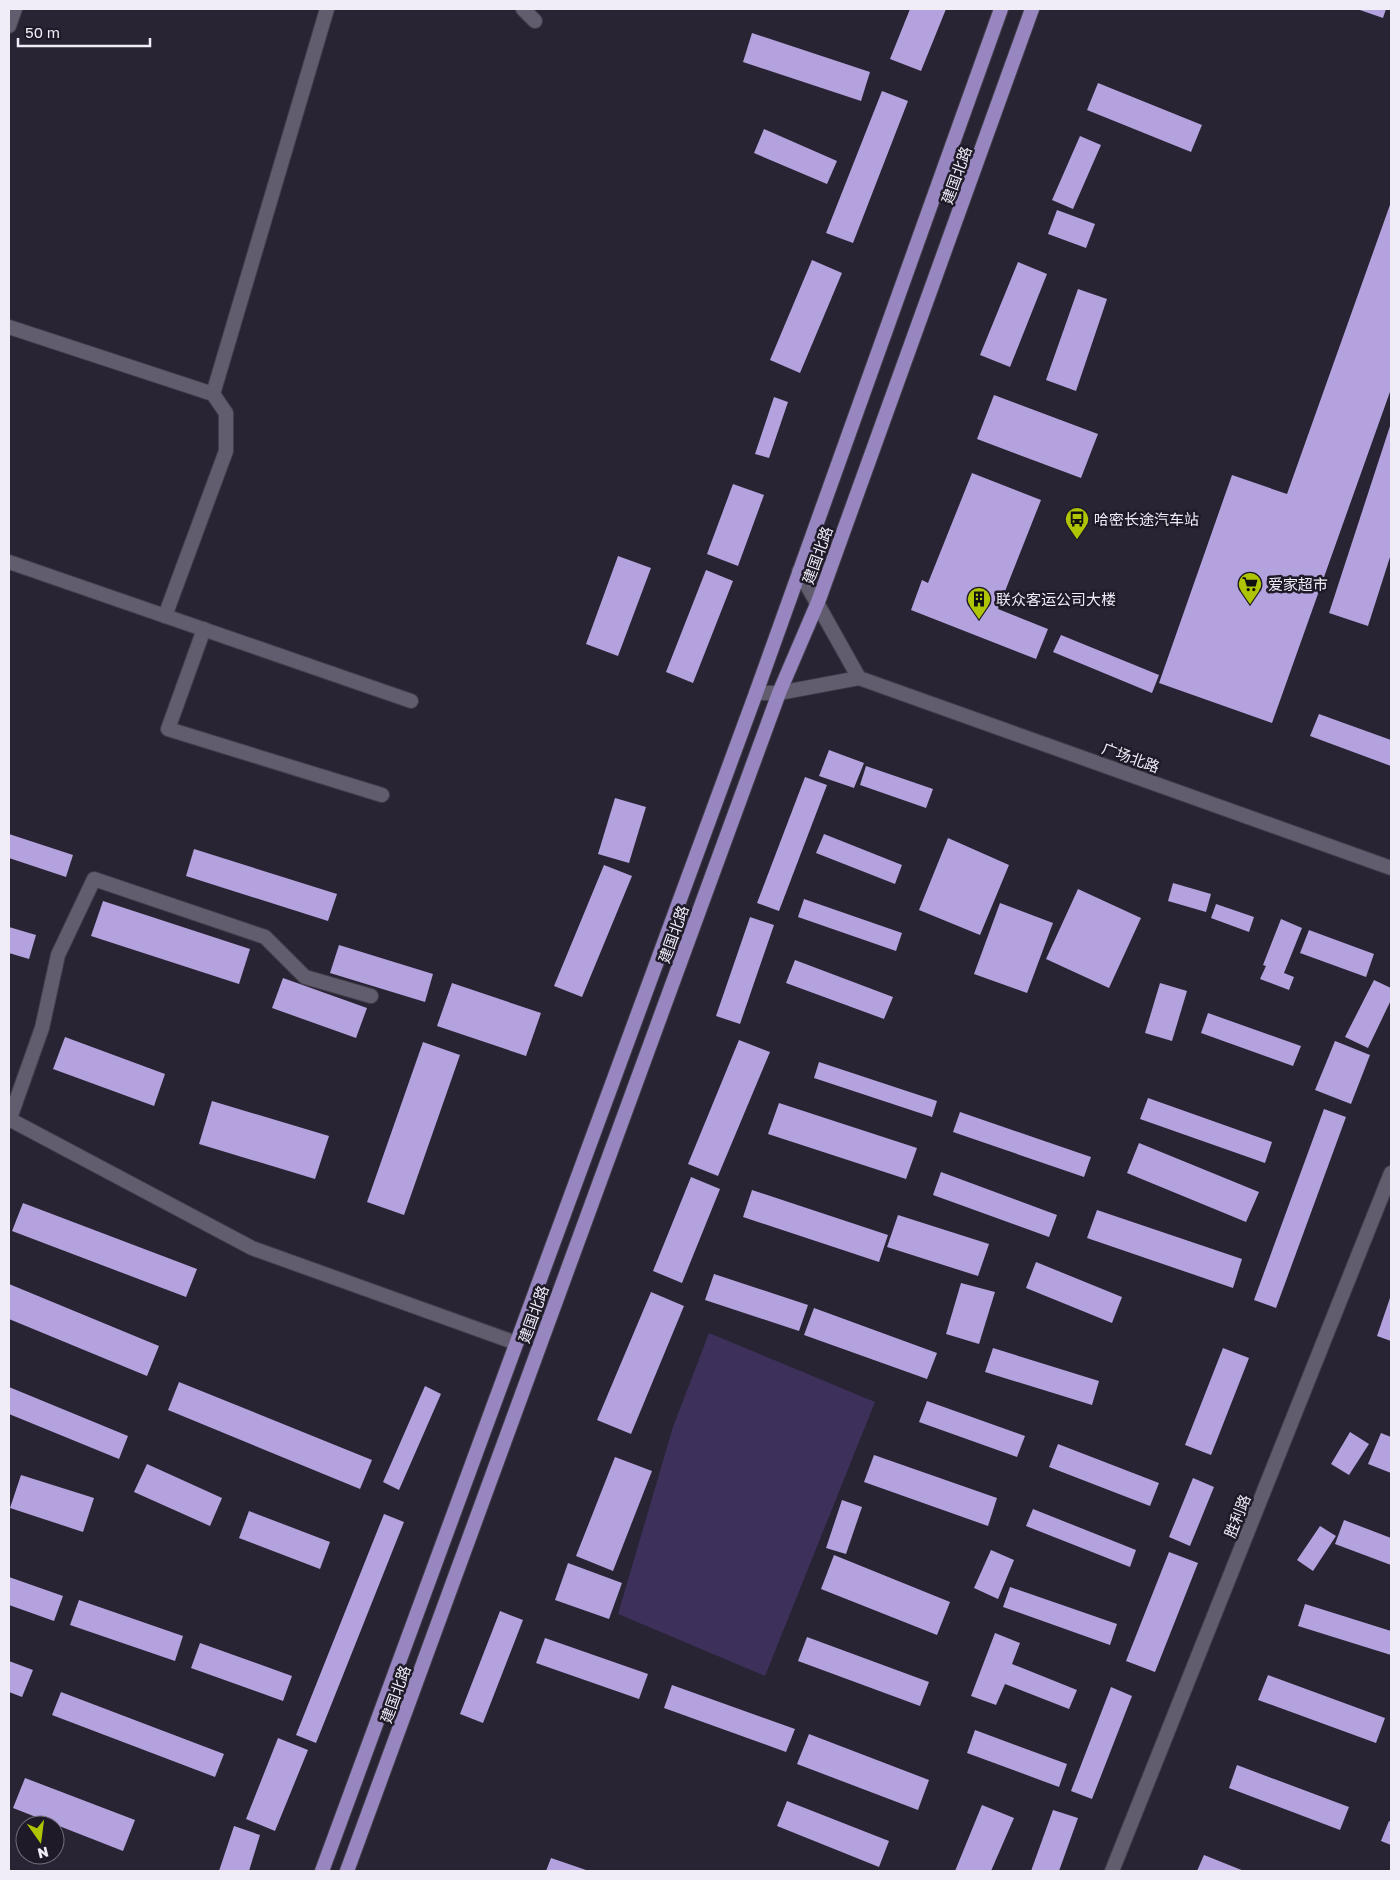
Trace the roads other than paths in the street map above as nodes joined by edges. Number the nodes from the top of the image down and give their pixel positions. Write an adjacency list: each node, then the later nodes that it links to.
1 (15, 9): 7 (street)
2 (327, 9): 9 (street)
3 (523, 9): 6 (street)
4 (1000, 9): 11 (main road, 建国北路)
5 (1032, 9): 12 (main road, 建国北路)
6 (535, 21)
7 (9, 26)
8 (9, 327): 9 (street)
9 (213, 394): 13 (street)
10 (9, 562): 13 (street)
11 (799, 571): 12 (street); 16 (main road, 建国北路)
12 (818, 602): 15 (street); 17 (main road, 建国北路)
13 (165, 616): 14 (street)
14 (204, 629): 18 (street); 19 (street)
15 (859, 678): 17 (street); 20 (street, 广场北路)
16 (756, 693): 17 (street); 24 (main road, 建国北路)
17 (779, 693): 26 (main road, 建国北路)
18 (412, 701)
19 (382, 795)
20 (1391, 868)
21 (371, 996): 22 (street)
22 (9, 1120): 24 (street)
23 (1391, 1173): 27 (street, 胜利路)
24 (516, 1343): 25 (main road, 建国北路)
25 (322, 1871)
26 (347, 1871)
27 (1112, 1871)

